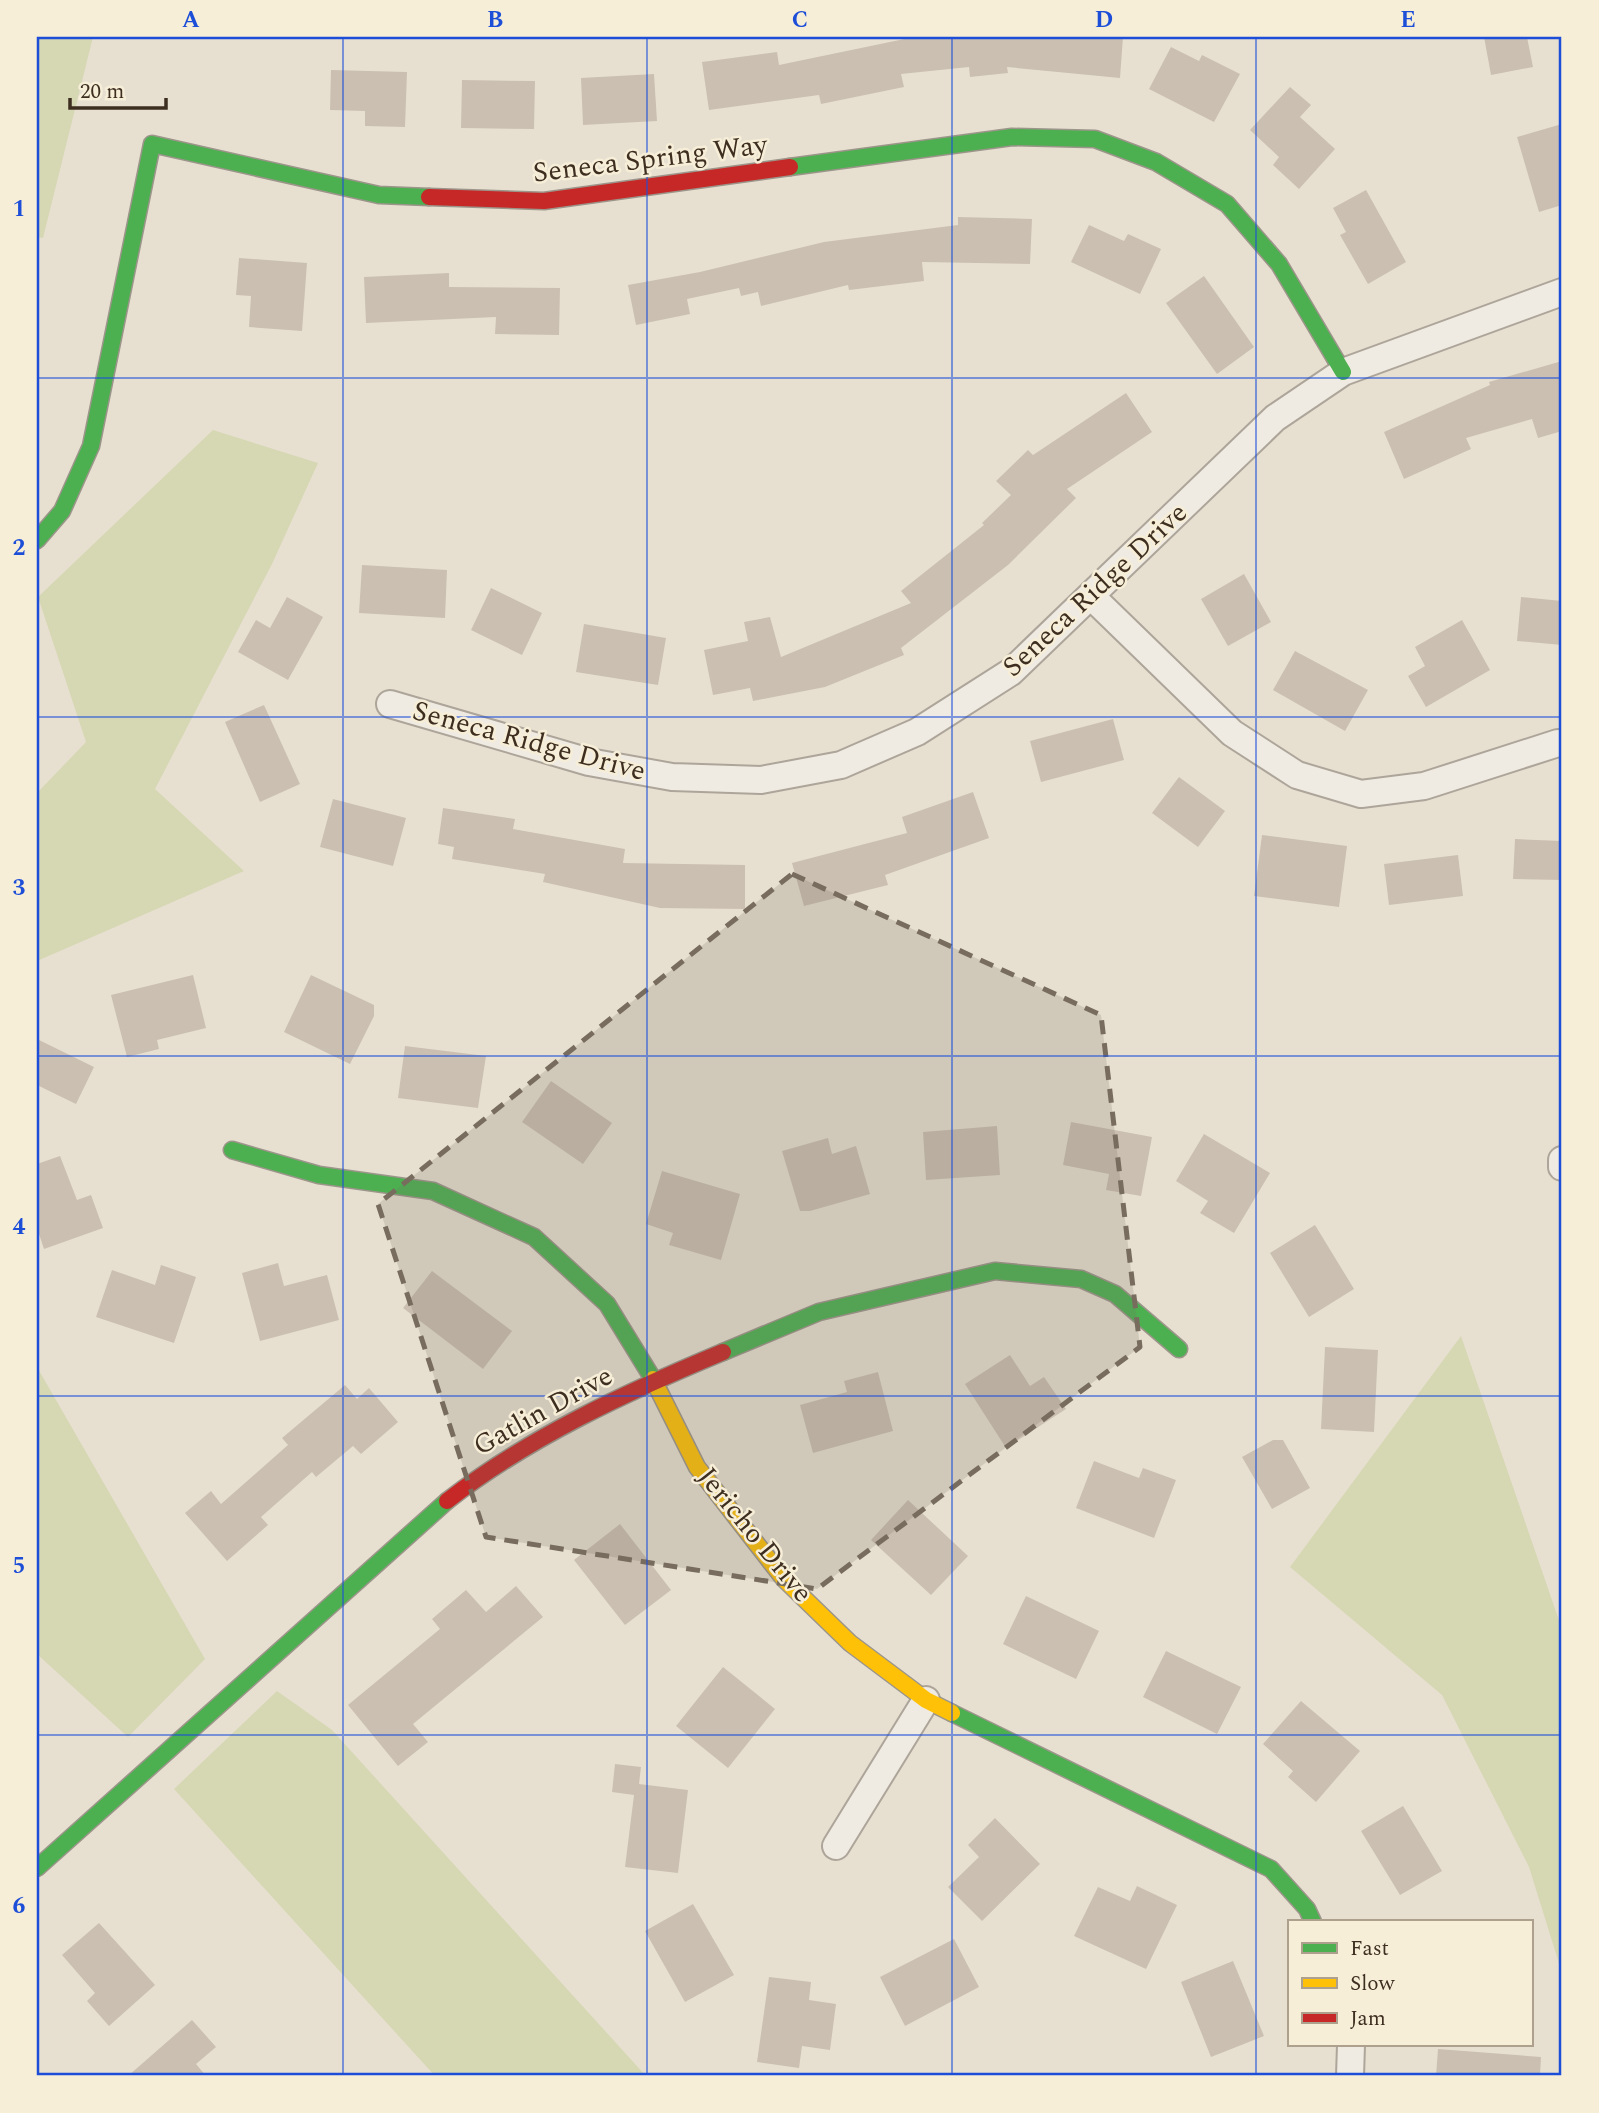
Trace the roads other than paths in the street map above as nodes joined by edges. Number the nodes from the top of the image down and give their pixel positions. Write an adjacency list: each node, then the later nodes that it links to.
1 (1562, 292): 2 (street, Seneca Ridge Drive)
2 (1343, 372): 3 (street, Seneca Spring Way); 4 (street, Seneca Ridge Drive)
3 (37, 540)
4 (1091, 596): 5 (street, Seneca Ridge Drive); 6 (street)
5 (390, 704)
6 (1558, 743)
7 (232, 1150): 11 (street, Jericho Drive)
8 (1562, 1160): 9 (street)
9 (1562, 1167)
10 (1178, 1349): 11 (street, Gatlin Drive)
11 (654, 1381): 12 (street, Jericho Drive); 14 (street, Gatlin Drive)
12 (926, 1700): 13 (street); 15 (street, Jericho Drive)
13 (836, 1846)
14 (37, 1868)
15 (1312, 1920)
16 (1351, 2046): 17 (street)
17 (1350, 2076)

